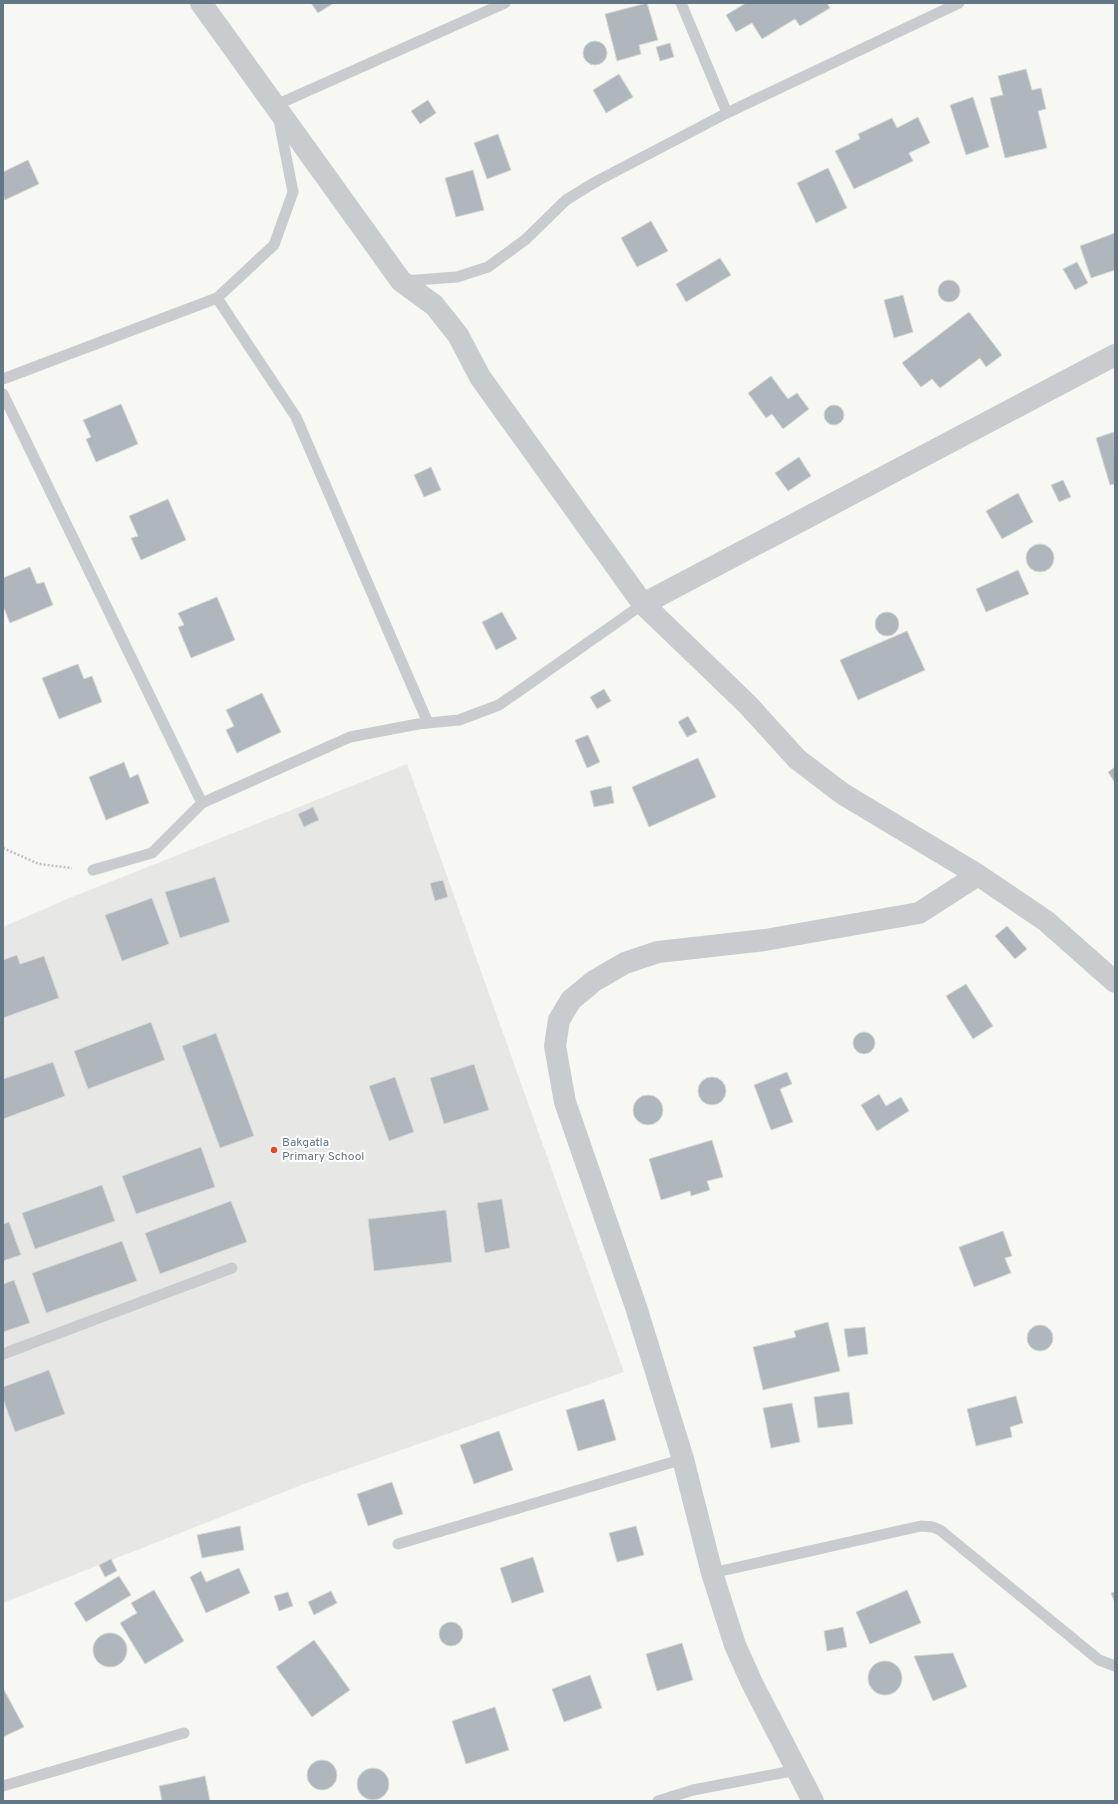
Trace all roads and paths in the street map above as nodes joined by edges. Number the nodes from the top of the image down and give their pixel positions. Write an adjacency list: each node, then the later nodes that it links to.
1 (201, 3): 5 (street)
2 (505, 3): 5 (lane)
3 (681, 3): 6 (lane)
4 (960, 3): 6 (lane)
5 (276, 105): 7 (street); 8 (lane)
6 (727, 113): 7 (lane)
7 (401, 281): 12 (street)
8 (217, 298): 10 (lane); 13 (lane)
9 (1115, 355): 12 (street)
10 (3, 379)
11 (3, 394): 14 (lane)
12 (644, 604): 13 (lane); 17 (street)
13 (428, 723): 14 (lane)
14 (202, 803): 16 (lane)
15 (3, 848): 16 (path)
16 (93, 870)
17 (978, 875): 18 (street); 22 (street)
18 (1107, 963): 19 (street)
19 (1115, 982)
20 (232, 1268): 21 (lane)
21 (3, 1354)
22 (683, 1459): 23 (lane); 24 (street)
23 (398, 1544)
24 (712, 1573): 25 (lane); 27 (street)
25 (1115, 1666)
26 (184, 1733): 28 (lane)
27 (797, 1770): 29 (lane); 30 (street)
28 (3, 1786)
29 (658, 1801)
30 (814, 1801)

